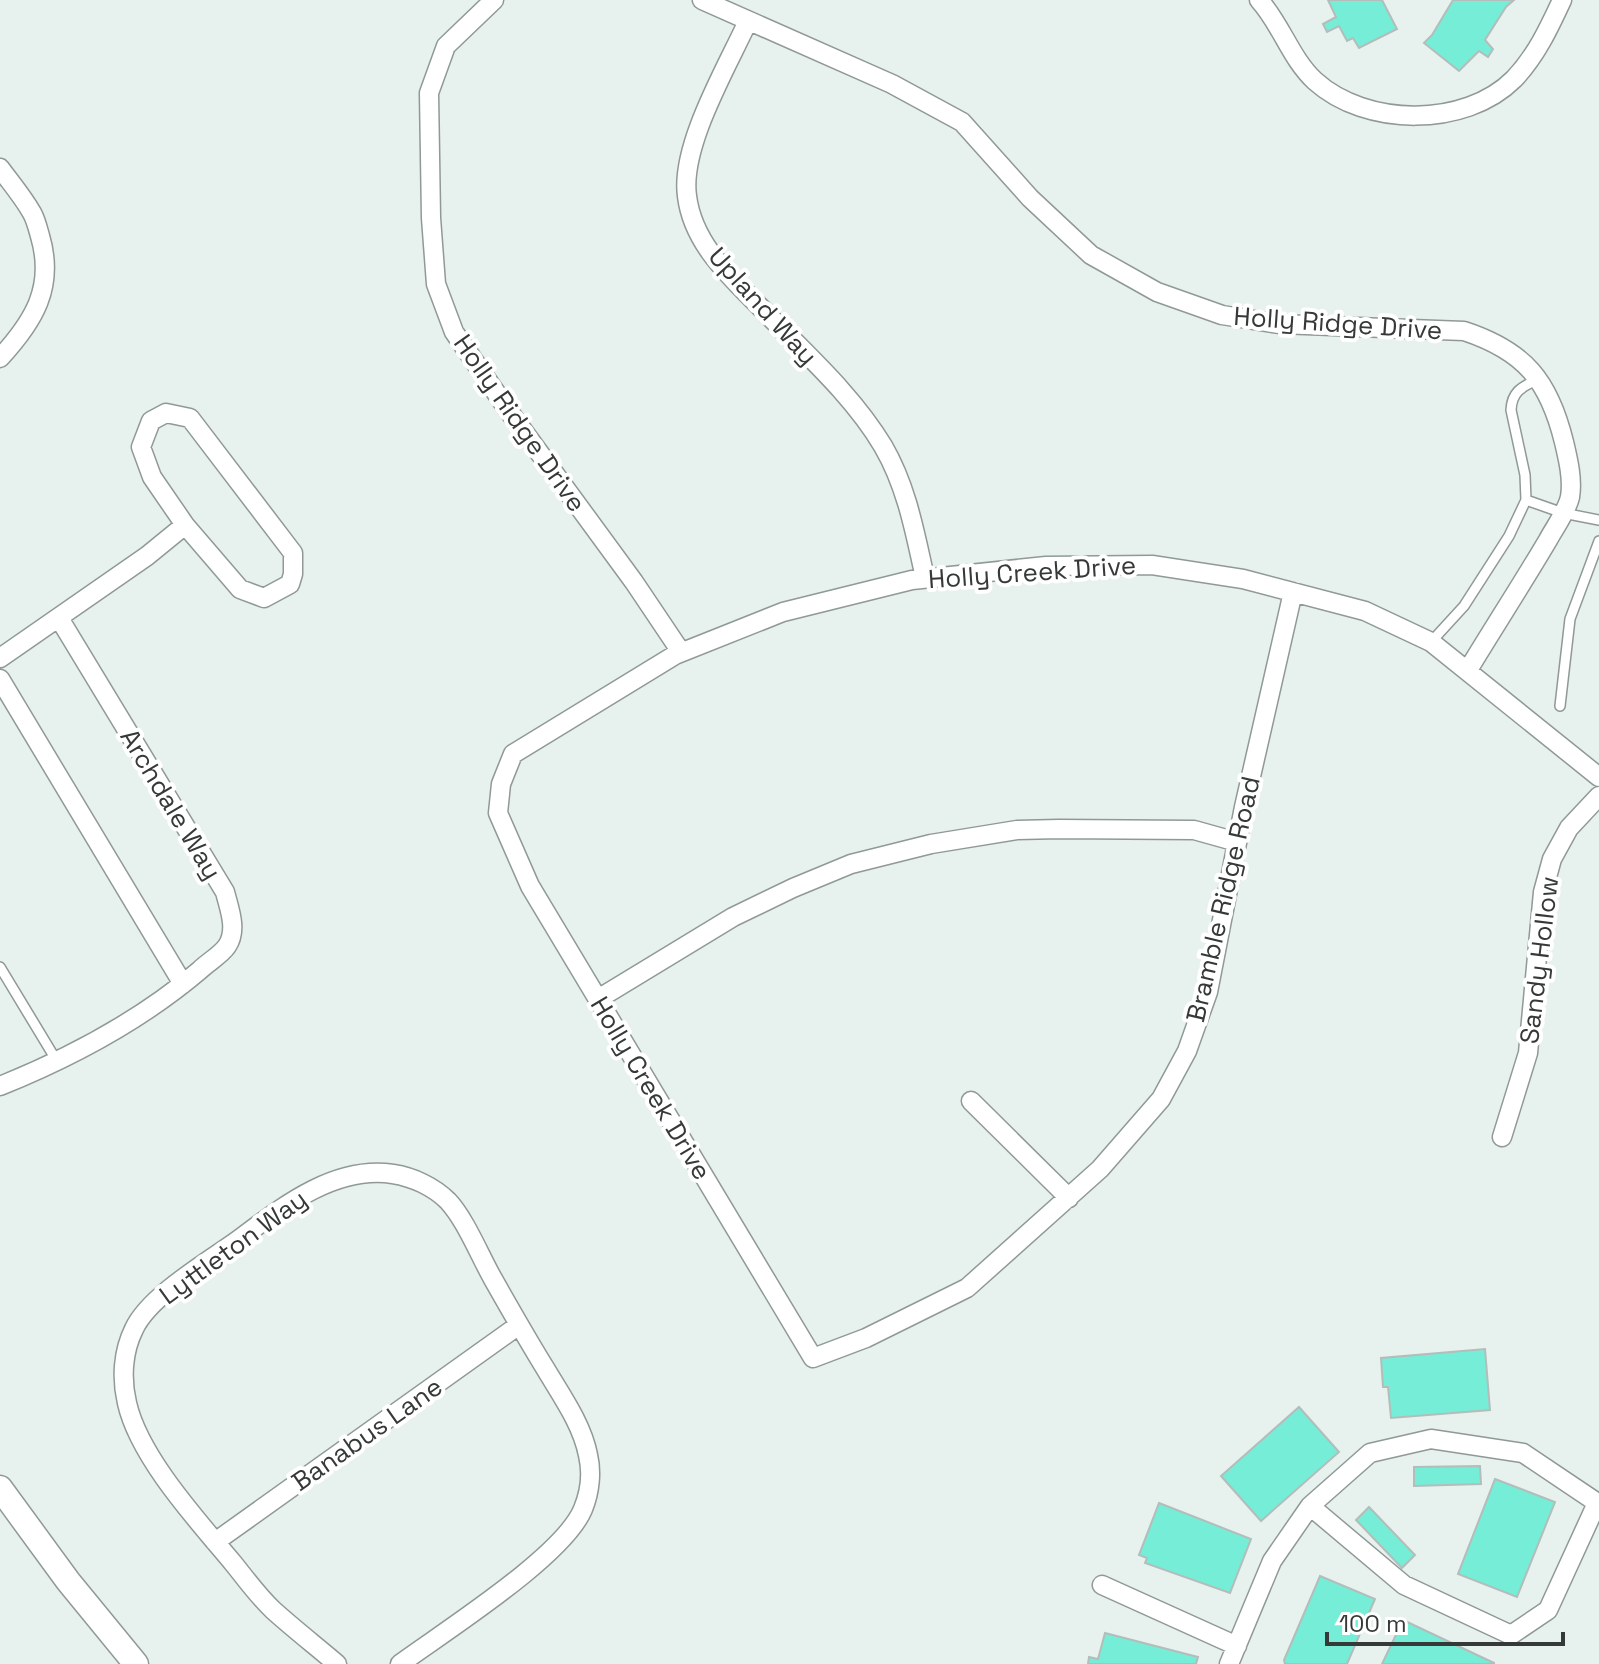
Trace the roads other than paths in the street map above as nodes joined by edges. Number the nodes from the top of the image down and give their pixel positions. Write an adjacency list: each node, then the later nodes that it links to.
1 (494, 0): 18 (street, Holly Ridge Drive)
2 (702, 0): 5 (street, Holly Ridge Drive)
3 (1259, 0): 4 (street)
4 (1562, 0)
5 (748, 21): 8 (street, Holly Ridge Drive); 14 (street, Upland Way)
6 (0, 168): 7 (street)
7 (0, 358)
8 (1540, 379): 9 (lane); 10 (street, Holly Ridge Drive)
9 (1526, 500): 10 (lane); 17 (lane)
10 (1563, 513): 11 (lane); 20 (street, Holly Ridge Drive)
11 (1599, 520)
12 (185, 525): 12 (street); 16 (street)
13 (1599, 541): 22 (lane)
14 (925, 578): 15 (street, Holly Creek Drive); 18 (street, Holly Creek Drive)
15 (1293, 592): 17 (street, Holly Creek Drive); 25 (street, Bramble Ridge Road)
16 (59, 618): 19 (street); 27 (street, Archdale Way)
17 (1431, 642): 20 (street, Holly Creek Drive)
18 (681, 652): 28 (street, Holly Creek Drive)
19 (0, 658)
20 (1468, 670): 23 (street, Holly Creek Drive)
21 (0, 679): 27 (street)
22 (1560, 706)
23 (1599, 777)
24 (1599, 796): 32 (street, Sandy Hollow)
25 (1237, 842): 28 (street); 33 (street, Bramble Ridge Road)
26 (0, 967): 29 (lane)
27 (183, 984): 29 (street, Archdale Way)
28 (598, 999): 35 (street, Holly Creek Drive)
29 (58, 1063): 30 (street, Archdale Way)
30 (0, 1086)
31 (971, 1101): 33 (street)
32 (1502, 1137)
33 (1069, 1198): 35 (street, Bramble Ridge Road)
34 (519, 1325): 39 (street, Banabus Lane); 39 (street, Lyttleton Way); 44 (street, Lyttleton Way)
35 (813, 1358)
36 (0, 1488): 42 (street)
37 (1598, 1504): 38 (street); 38 (street)
38 (1310, 1506): 41 (street)
39 (215, 1542): 43 (street, Lyttleton Way)
40 (1102, 1585): 41 (street)
41 (1237, 1646): 45 (street)
42 (136, 1664)
43 (337, 1664)
44 (400, 1664)
45 (1229, 1664)

